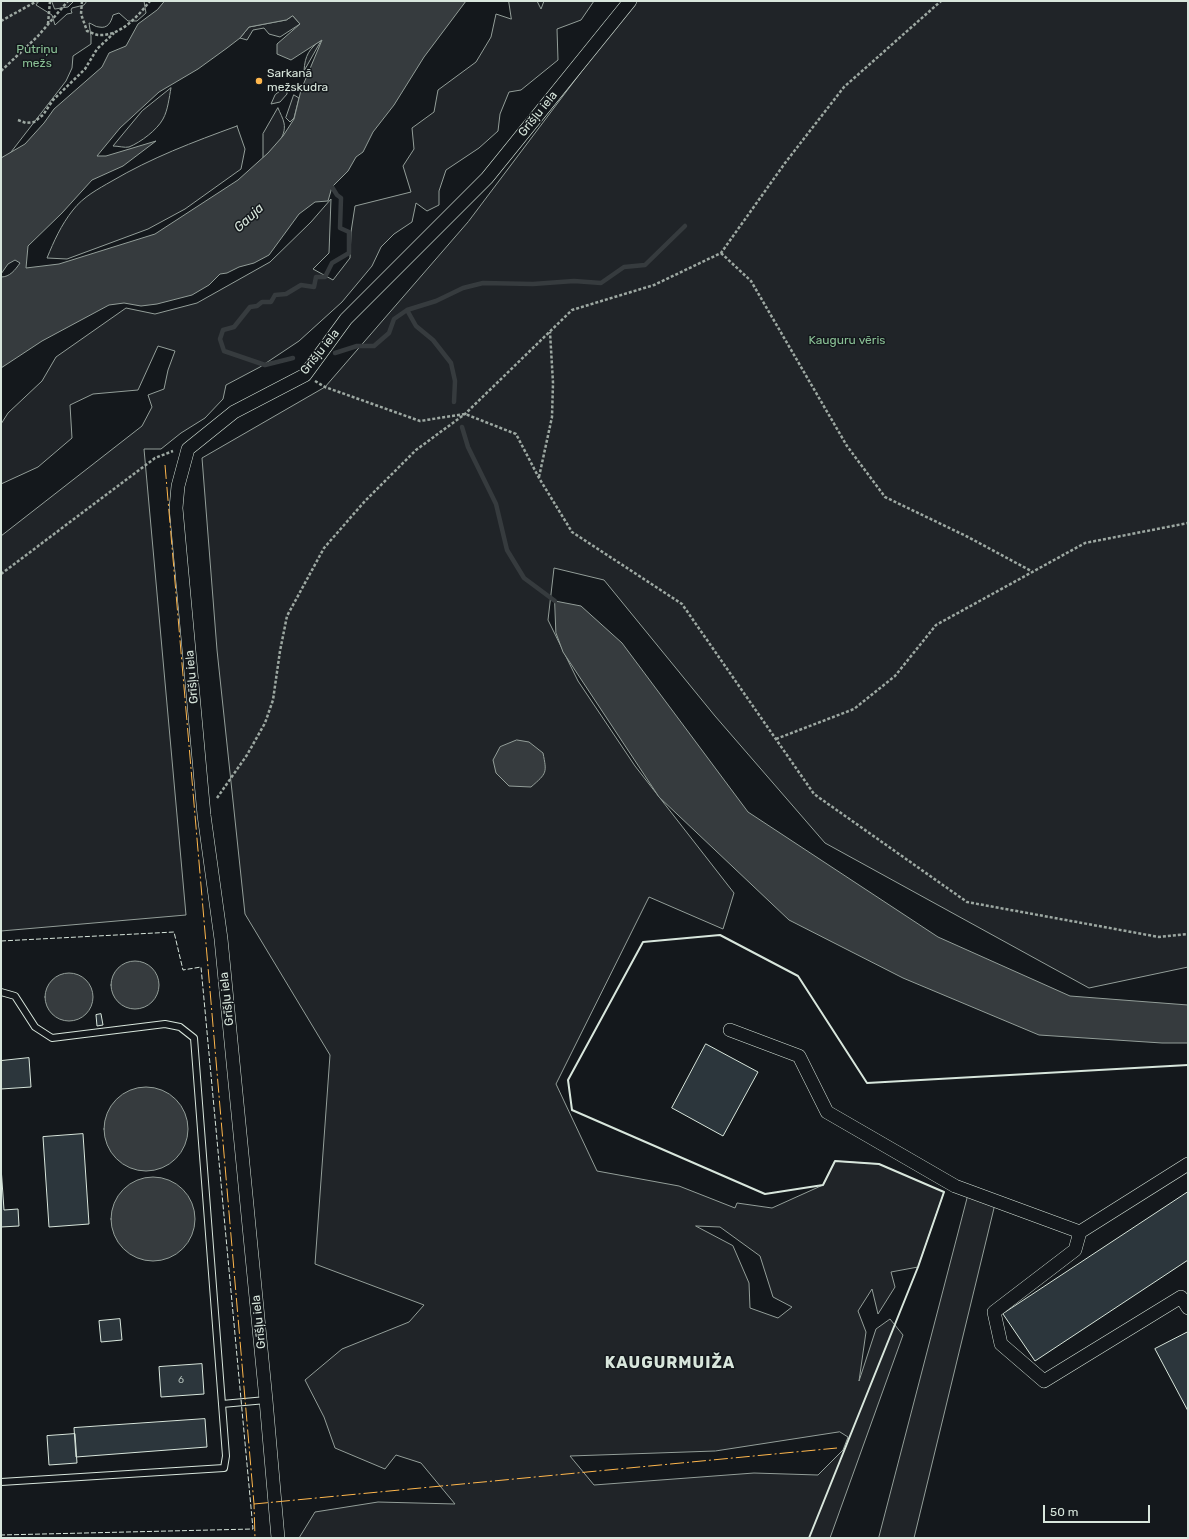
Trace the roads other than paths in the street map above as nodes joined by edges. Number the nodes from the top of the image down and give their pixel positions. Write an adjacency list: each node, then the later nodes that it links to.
1 (630, 1): 7 (street, Grīšļu iela)
2 (1, 992): 8 (lane)
3 (730, 1030): 5 (street)
4 (1188, 1164): 5 (street)
5 (1080, 1232): 6 (street)
6 (1188, 1308)
7 (266, 1400): 8 (lane); 10 (street, Grīšļu iela)
8 (222, 1404): 9 (lane)
9 (1, 1482)
10 (278, 1538)

